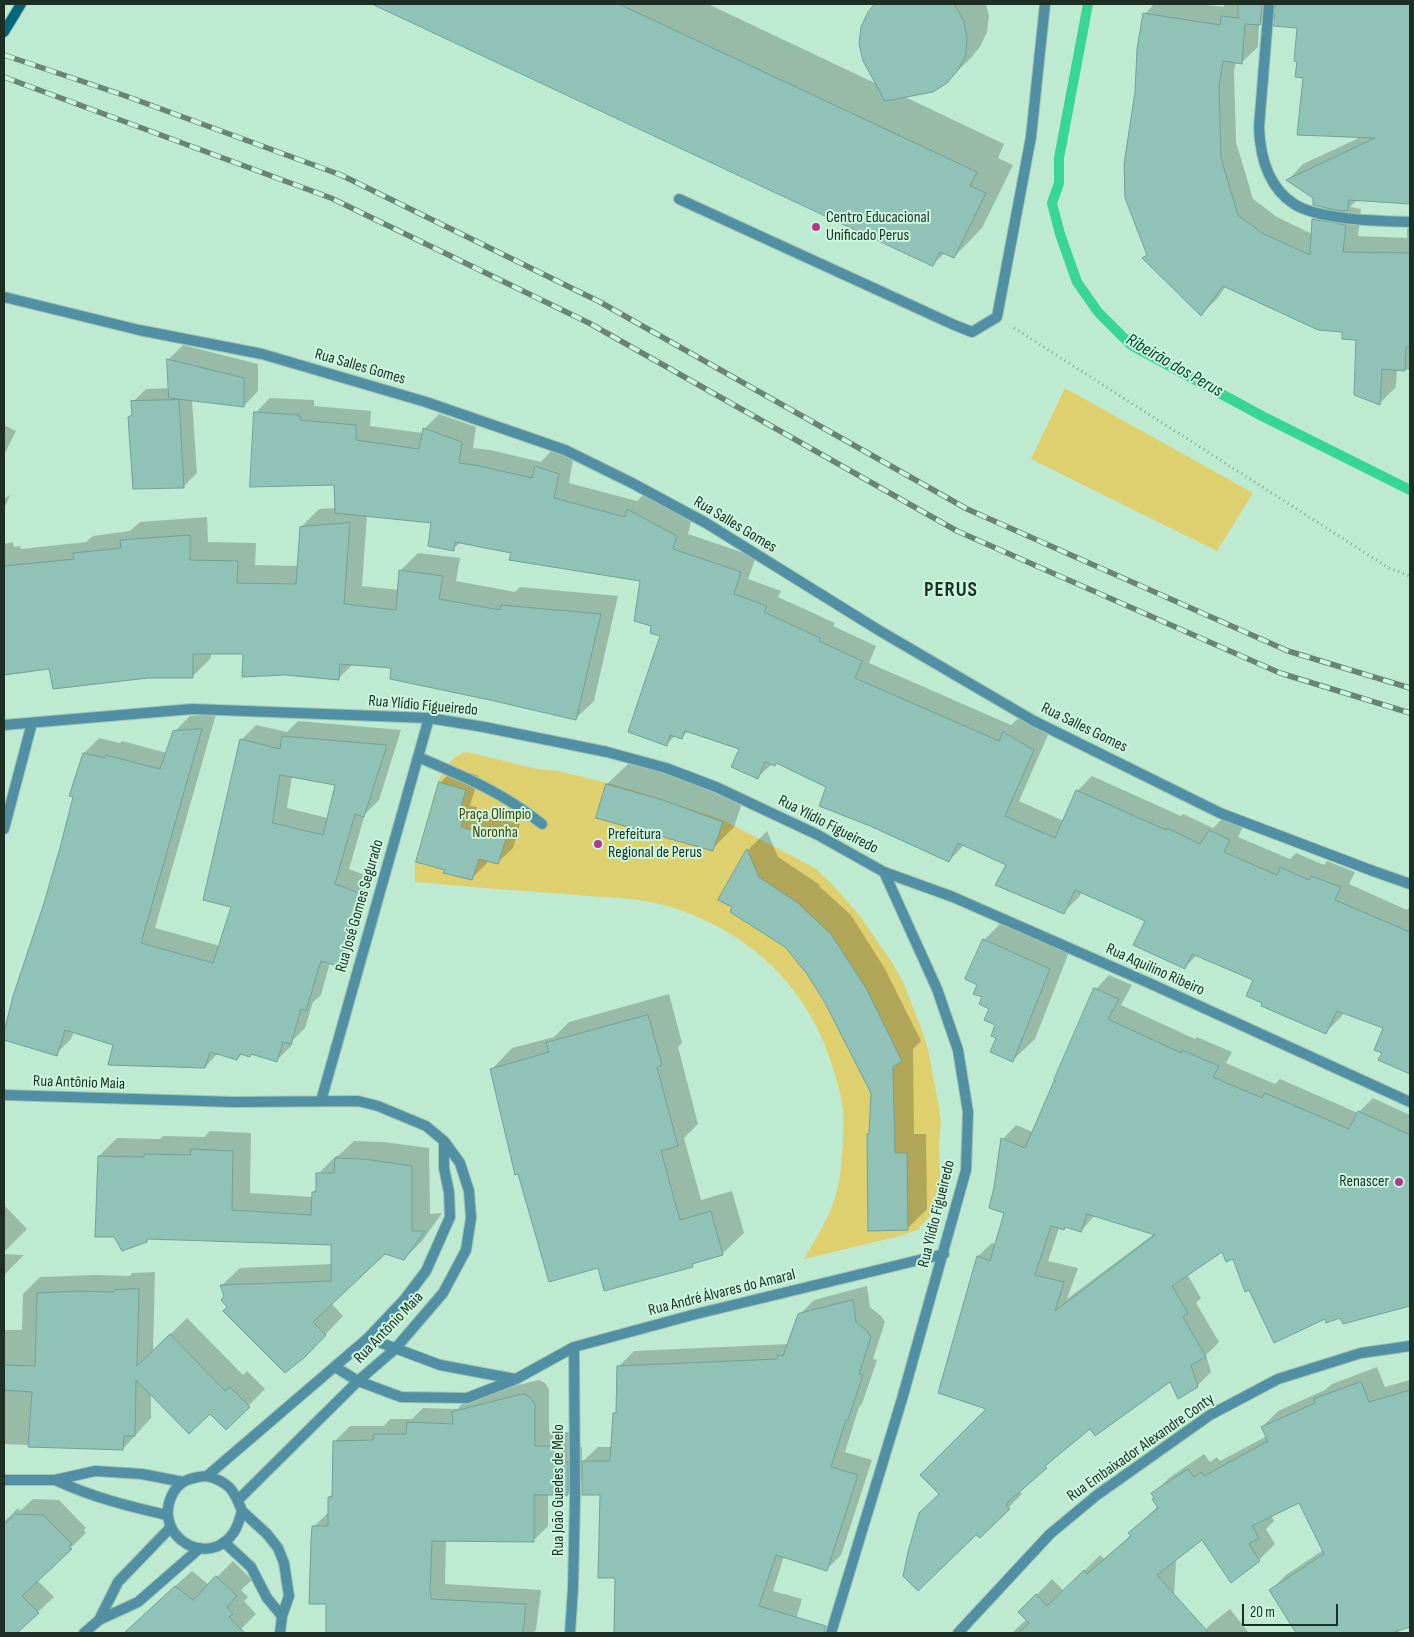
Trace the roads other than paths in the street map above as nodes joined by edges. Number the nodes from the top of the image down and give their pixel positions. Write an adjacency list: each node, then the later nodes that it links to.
1 (21, 4): 4 (main road)
2 (1045, 4): 5 (street)
3 (1269, 4): 6 (street)
4 (4, 32)
5 (679, 199)
6 (1410, 222)
7 (4, 296): 15 (street, Rua Salles Gomes)
8 (429, 718): 9 (street, Rua Ylídio Figueiredo); 11 (street, Rua José Gomes Segurado); 14 (street, Rua Ylídio Figueiredo)
9 (32, 723): 10 (street, Rua Ylídio Figueiredo); 13 (street)
10 (4, 725)
11 (418, 757): 12 (street); 17 (street, Rua José Gomes Segurado)
12 (542, 824)
13 (4, 828)
14 (884, 872): 18 (street, Rua Aquilino Ribeiro); 20 (street, Rua Ylídio Figueiredo)
15 (1410, 884)
16 (4, 1095): 17 (street, Rua Antônio Maia)
17 (321, 1101): 19 (street, Rua Antônio Maia)
18 (1410, 1102)
19 (444, 1141): 21 (street, Rua Antônio Maia); 24 (street, Rua Antônio Maia)
20 (944, 1254): 23 (street, Rua André Álvares do Amaral); 43 (street, Rua Ylídio Figueiredo)
21 (368, 1338): 24 (street); 25 (street, Rua Antônio Maia)
22 (1410, 1346): 44 (street, Rua Embaixador Alexandre Conty)
23 (574, 1347): 26 (street, Rua André Álvares do Amaral); 42 (street, Rua João Guedes de Melo)
24 (395, 1349): 26 (street); 27 (street, Rua Antônio Maia)
25 (335, 1366): 27 (street, Rua André Álvares do Amaral); 28 (street, Rua Antônio Maia)
26 (516, 1379): 27 (street, Rua André Álvares do Amaral)
27 (358, 1381): 32 (street, Rua Antônio Maia)
28 (207, 1476): 31 (street); 32 (street)
29 (4, 1480): 30 (street)
30 (55, 1480): 31 (street); 34 (street)
31 (183, 1482): 34 (street)
32 (238, 1500): 33 (street)
33 (242, 1511): 36 (street); 38 (street)
34 (167, 1515): 35 (street)
35 (171, 1527): 37 (street); 39 (street)
36 (224, 1542): 37 (street); 38 (street)
37 (200, 1548): 39 (street)
38 (282, 1616): 41 (street)
39 (99, 1620): 40 (street)
40 (84, 1633)
41 (280, 1633)
42 (570, 1633)
43 (830, 1633)
44 (958, 1633)

